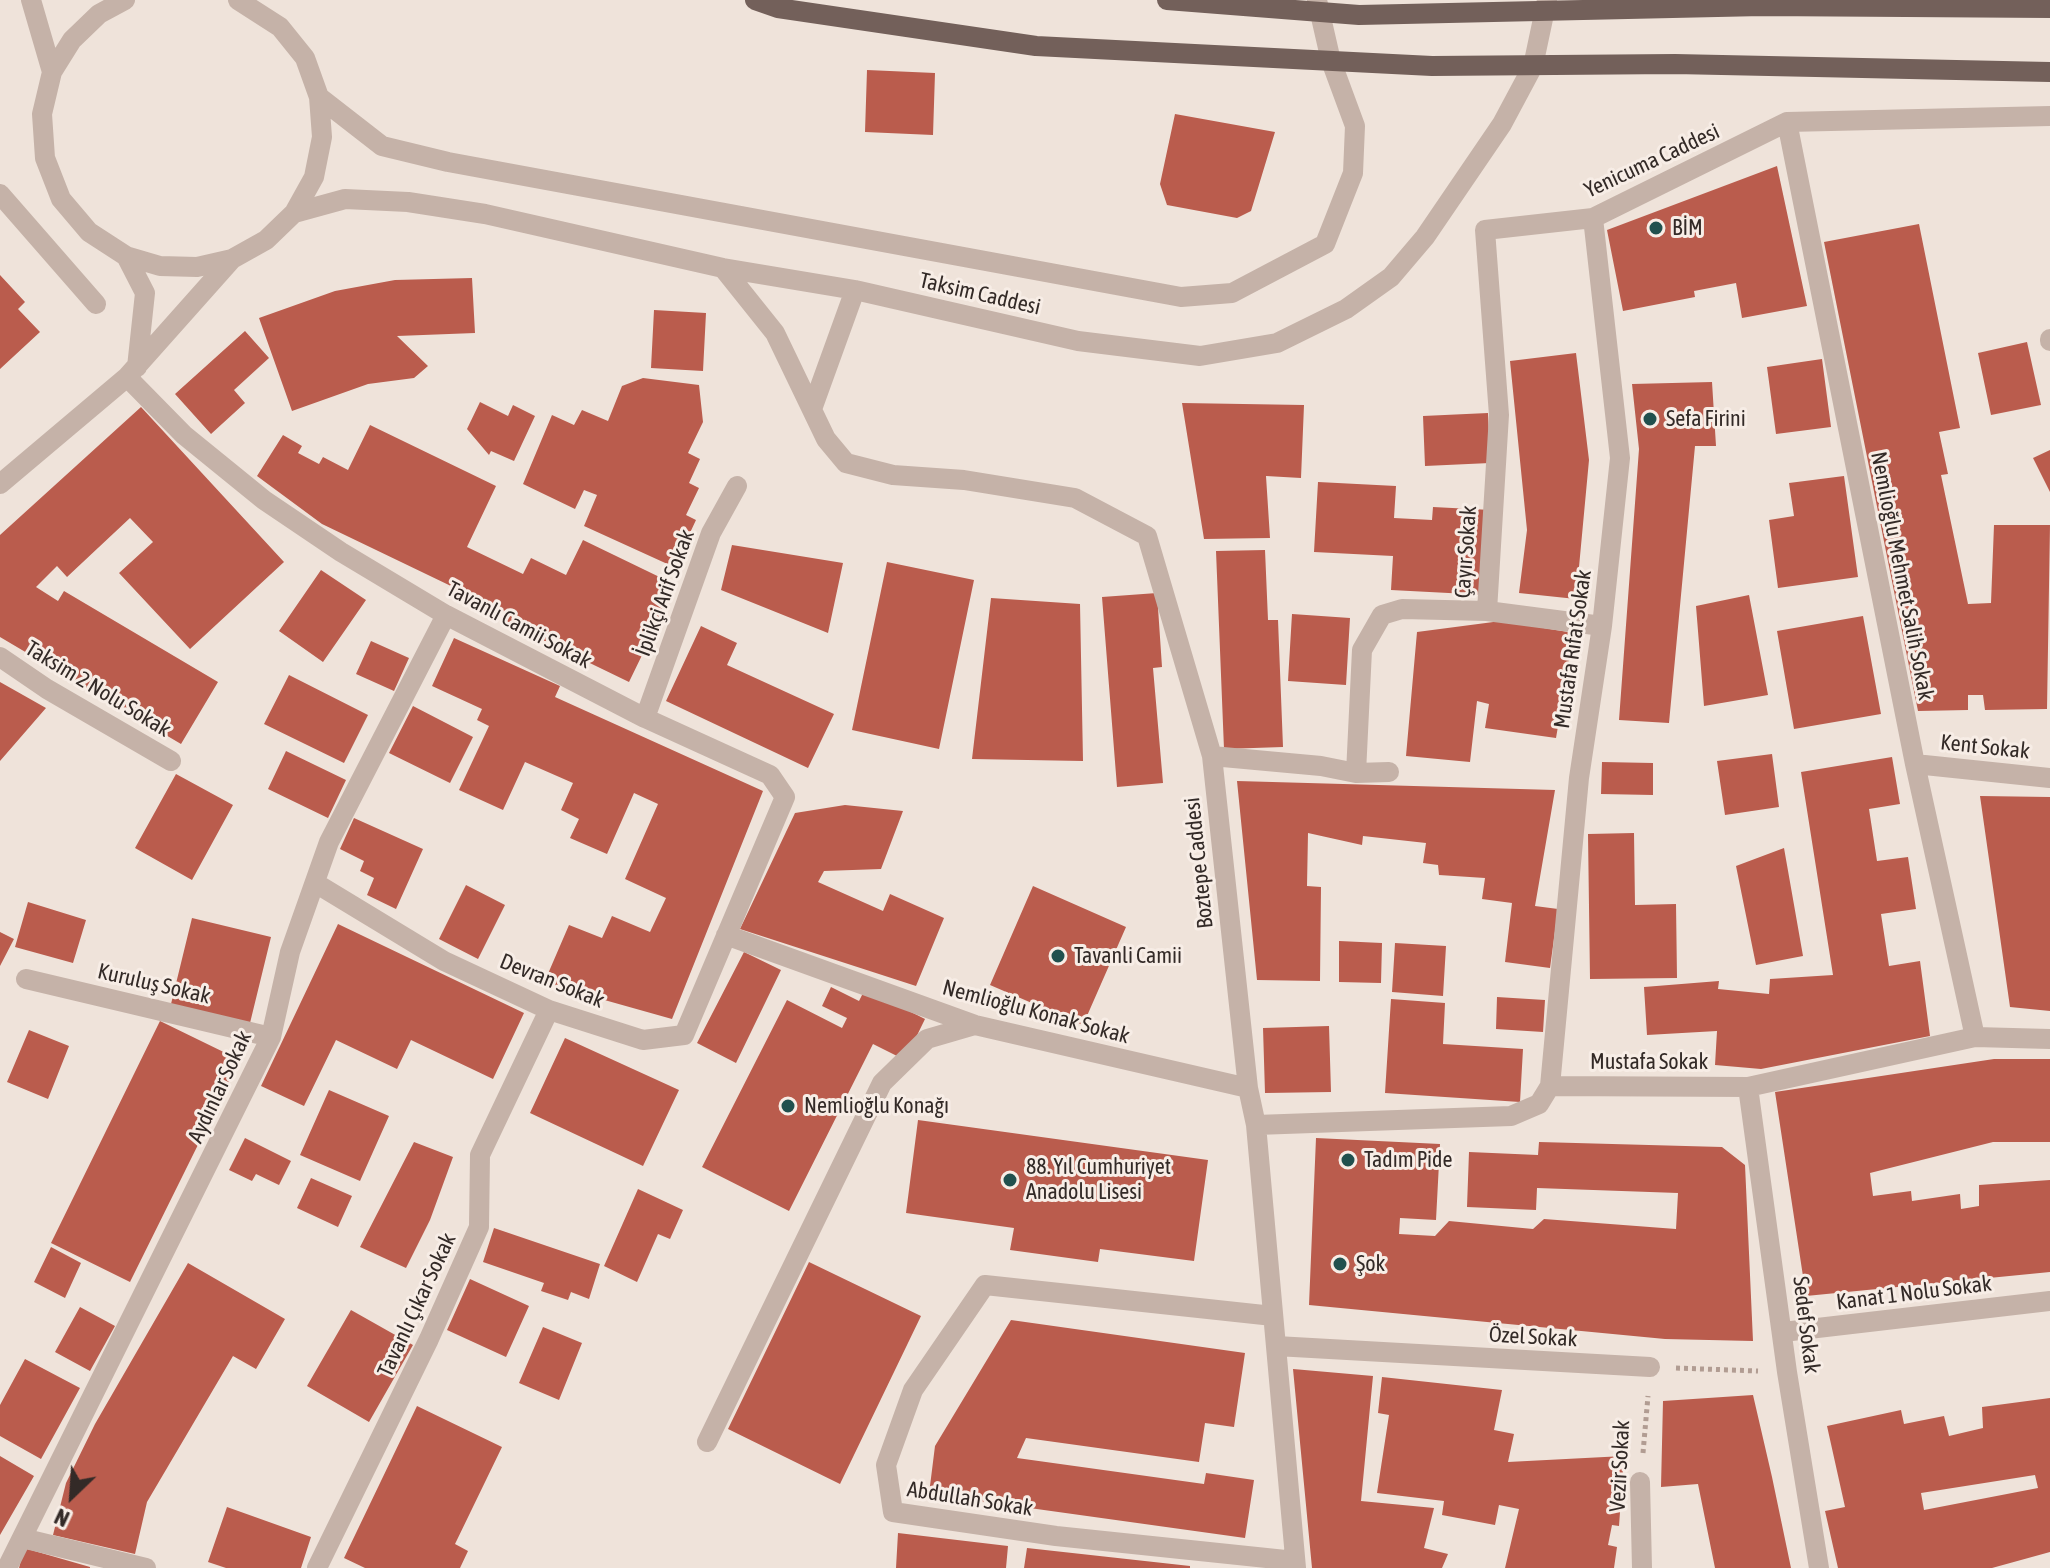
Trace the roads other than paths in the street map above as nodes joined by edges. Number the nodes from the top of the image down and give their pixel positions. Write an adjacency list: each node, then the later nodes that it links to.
1 (31, 0): 11 (street)
2 (125, 0): 11 (street)
3 (238, 0): 13 (street)
4 (755, 0): 9 (main road)
5 (1167, 0): 8 (main road, bridge)
6 (1317, 0): 9 (street)
7 (1547, 0): 10 (street, Taksim Caddesi)
8 (2050, 8)
9 (1331, 61): 10 (main road); 13 (street)
10 (1533, 66): 12 (main road); 23 (street, Taksim Caddesi)
11 (52, 72): 20 (street)
12 (2050, 72)
13 (319, 97): 17 (street)
14 (2050, 116): 15 (street)
15 (1787, 122): 18 (street, Yenicuma Caddesi); 36 (street, Nemlioğlu Mehmet Salih Sokak)
16 (0, 194): 24 (street)
17 (294, 213): 21 (street); 22 (street, Taksim Caddesi)
18 (1593, 218): 19 (street, Yenicuma Caddesi); 31 (street, Mustafa Rıfat Sokak)
19 (1485, 230): 29 (street, Çayır Sokak)
20 (126, 256): 21 (street); 25 (street)
21 (232, 259): 25 (street)
22 (723, 268): 23 (street, Taksim Caddesi); 26 (street, Boztepe Caddesi)
23 (855, 290): 26 (street)
24 (96, 304)
25 (132, 372): 27 (street); 30 (street, Tavanlı Camii Sokak)
26 (812, 409): 34 (street, Boztepe Caddesi)
27 (0, 484)
28 (737, 486): 33 (street, İplikçi Arif Sokak)
29 (1487, 611): 31 (street); 38 (street, Çayır Sokak)
30 (446, 615): 33 (street, Tavanlı Camii Sokak); 40 (street, Aydınlar Sokak)
31 (1602, 626): 48 (street, Mustafa Rıfat Sokak)
32 (0, 657): 35 (street, Taksim 2 Nolu Sokak)
33 (645, 718): 41 (street, Tavanlı Camii Sokak)
34 (1212, 756): 38 (street); 50 (street, Boztepe Caddesi)
35 (171, 761)
36 (1915, 764): 39 (street, Kent Sokak); 46 (street, Nemlioğlu Mehmet Salih Sokak)
37 (1389, 772): 38 (street)
38 (1356, 773)
39 (2050, 778)
40 (317, 884): 43 (street, Devran Sokak); 45 (street, Aydınlar Sokak)
41 (726, 935): 43 (street, Devran Sokak); 44 (street, Nemlioğlu Konak Sokak)
42 (26, 979): 45 (street, Kuruluş Sokak)
43 (549, 1010): 63 (street, Tavanlı Çıkar Sokak)
44 (975, 1025): 50 (street, Nemlioğlu Konak Sokak); 57 (street)
45 (271, 1037): 59 (street, Aydınlar Sokak)
46 (1975, 1037): 47 (street, Mustafa Sokak); 49 (street, Mustafa Sokak)
47 (2050, 1039)
48 (1550, 1086): 49 (street, Mustafa Sokak); 51 (street)
49 (1748, 1087): 54 (street, Sedef Sokak)
50 (1248, 1088): 51 (street, Boztepe Caddesi)
51 (1256, 1125): 53 (street, Boztepe Caddesi)
52 (2050, 1301): 54 (street, Kanat 1 Nolu Sokak)
53 (1273, 1316): 55 (street, Boztepe Caddesi); 60 (street, Abdullah Sokak)
54 (1783, 1332): 65 (street, Sedef Sokak)
55 (1276, 1346): 56 (street, Özel Sokak); 60 (street, Boztepe Caddesi)
56 (1650, 1367)
57 (707, 1442)
58 (1640, 1482): 64 (street, Vezir Sokak)
59 (22, 1538): 61 (street, Aydınlar Sokak); 62 (street)
60 (1295, 1565)
61 (7, 1568)
62 (146, 1568)
63 (317, 1568)
64 (1642, 1568)
65 (1819, 1568)

